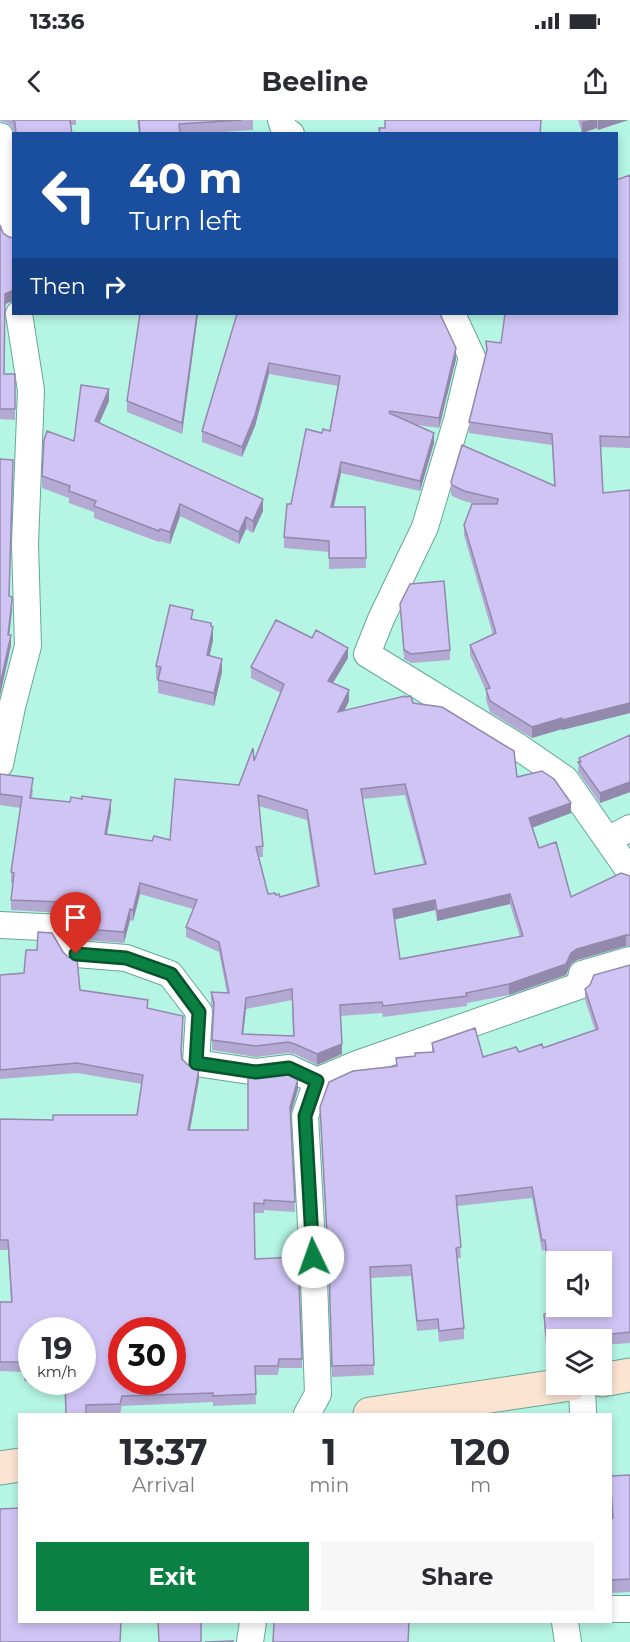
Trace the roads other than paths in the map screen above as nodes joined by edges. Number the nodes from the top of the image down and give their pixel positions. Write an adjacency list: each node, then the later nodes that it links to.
1 (0, 136): 2 (street)
2 (12, 220)
3 (20, 315): 5 (street)
4 (452, 315): 7 (street)
5 (0, 764)
6 (630, 828): 7 (street)
7 (608, 840): 8 (street)
8 (630, 872)
9 (0, 925): 11 (street)
10 (630, 960): 11 (street)
11 (317, 1081): 16 (street)
12 (630, 1375): 13 (main road)
13 (612, 1378)
14 (546, 1388): 17 (main road)
15 (583, 1395): 18 (street)
16 (308, 1413)
17 (377, 1413)
18 (584, 1413)
19 (18, 1465): 20 (main road)
20 (0, 1468)
21 (612, 1609): 22 (street)
22 (630, 1609)
23 (253, 1623): 25 (street)
24 (565, 1623): 26 (street)
25 (250, 1642)
26 (568, 1642)

